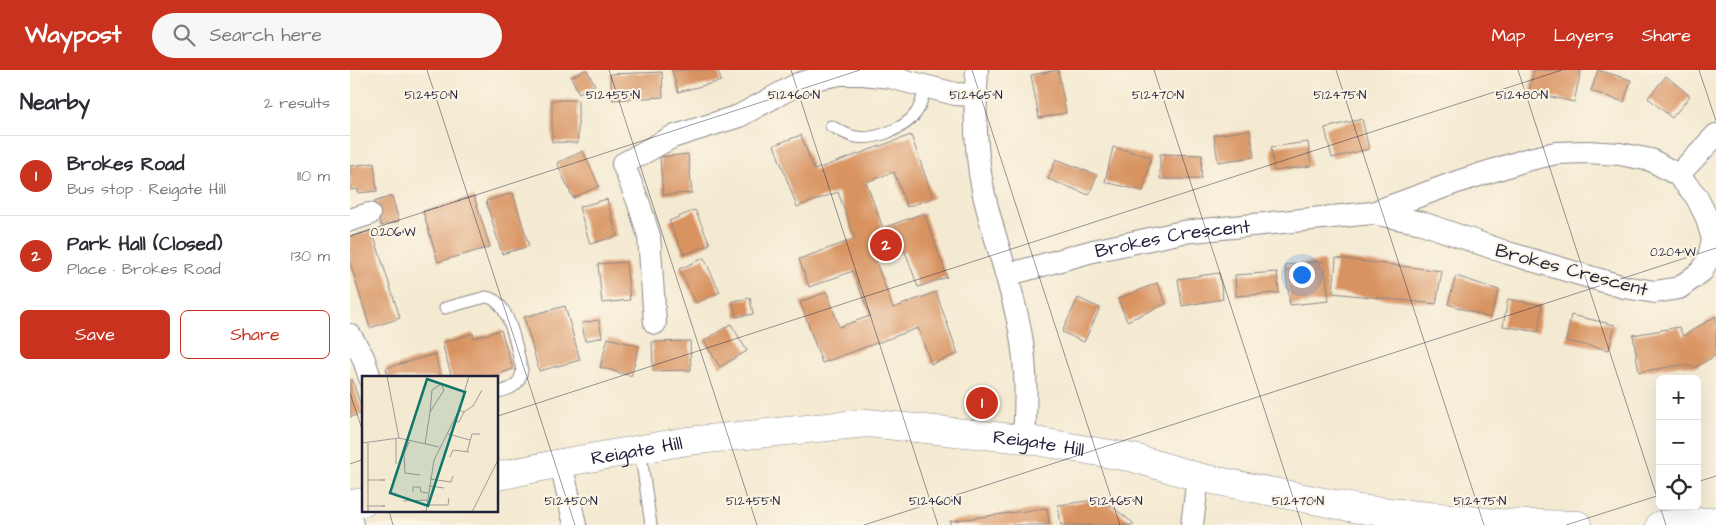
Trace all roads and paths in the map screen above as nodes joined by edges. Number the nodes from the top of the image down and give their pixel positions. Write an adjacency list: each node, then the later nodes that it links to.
1 (977, 70): 3 (street)
2 (926, 87): 3 (street); 4 (lane); 10 (street)
3 (975, 95): 8 (street)
4 (831, 126)
5 (1716, 135): 6 (street)
6 (1678, 174): 7 (street, Brokes Crescent); 7 (street, Brokes Crescent)
7 (1372, 213): 8 (street, Brokes Crescent)
8 (1006, 275): 14 (street)
9 (445, 308): 13 (lane)
10 (655, 323)
11 (350, 335): 12 (street)
12 (369, 376)
13 (499, 392)
14 (1024, 439): 15 (main road, Reigate Hill); 18 (main road, Reigate Hill)
15 (640, 449): 16 (main road, Reigate Hill); 25 (lane)
16 (561, 463): 17 (main road, Reigate Hill); 24 (street)
17 (499, 476)
18 (1198, 477): 20 (main road, Reigate Hill); 26 (street)
19 (350, 515): 23 (street)
20 (1359, 517): 22 (main road, Reigate Hill)
21 (1716, 521): 28 (main road)
22 (1498, 524): 27 (main road, Reigate Hill)
23 (352, 525)
24 (576, 525)
25 (651, 525)
26 (1192, 525)
27 (1578, 525)
28 (1660, 525)

